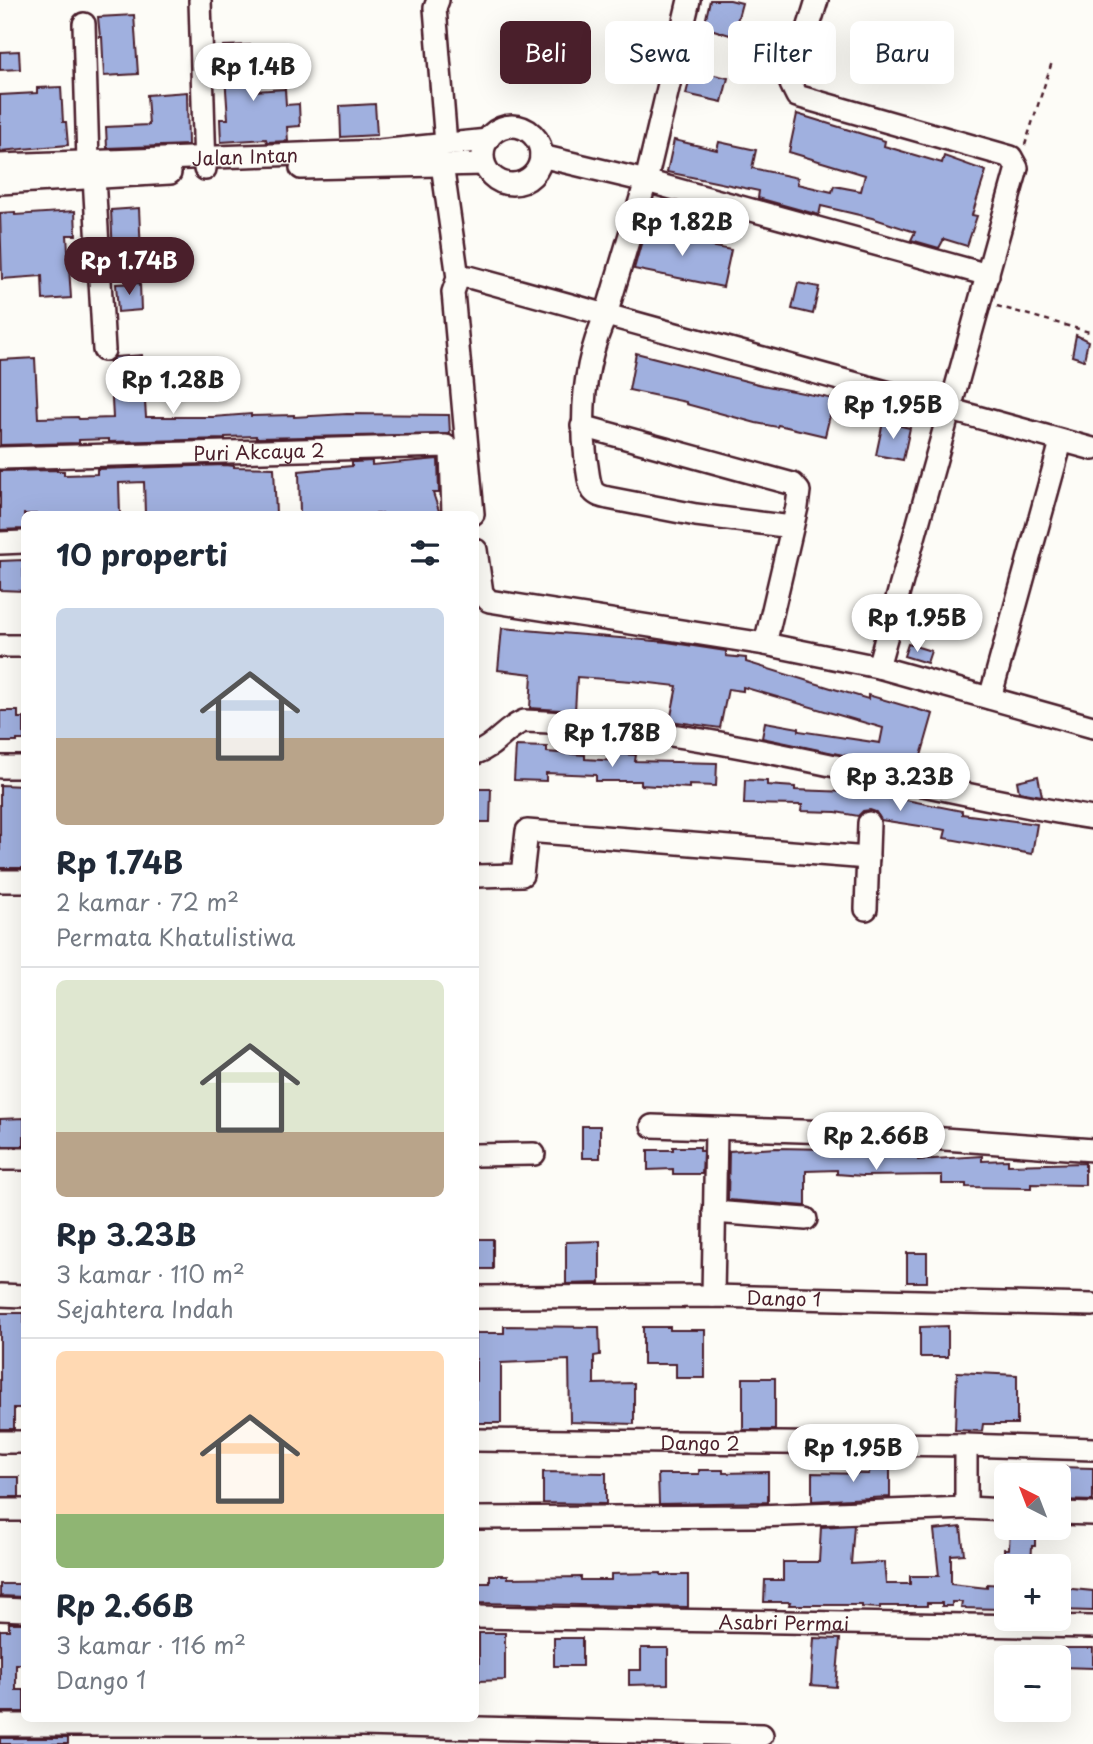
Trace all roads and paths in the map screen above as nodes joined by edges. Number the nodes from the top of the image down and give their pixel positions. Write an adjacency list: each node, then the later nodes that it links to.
1 (200, 0): 10 (street)
2 (438, 0): 8 (street)
3 (690, 0): 16 (street)
4 (817, 0): 13 (street)
5 (85, 24): 14 (street)
6 (1052, 62): 13 (path)
7 (488, 139): 8 (street); 9 (street); 11 (street)
8 (444, 154): 10 (street); 11 (street); 17 (street)
9 (539, 162): 11 (street); 16 (street)
10 (205, 164): 14 (street)
11 (484, 164)
12 (0, 165): 14 (street)
13 (1017, 168): 18 (street)
14 (91, 169): 15 (street); 21 (street)
15 (0, 183)
16 (644, 187): 18 (street); 19 (street)
17 (458, 278): 19 (street); 28 (street)
18 (984, 289): 20 (path); 22 (street)
19 (606, 315): 22 (street); 23 (street)
20 (1093, 333)
21 (104, 350)
22 (950, 411): 24 (street); 36 (street)
23 (582, 426): 29 (street); 29 (street)
24 (1061, 442): 25 (street); 37 (street)
25 (1093, 449)
26 (0, 458): 27 (street, Puri Akcaya 2)
27 (453, 511)
28 (473, 511)
29 (792, 527): 33 (street)
30 (0, 542): 31 (street)
31 (21, 542)
32 (479, 572): 33 (street)
33 (765, 644): 36 (street)
34 (0, 646): 35 (street)
35 (21, 646)
36 (878, 667): 37 (street)
37 (990, 698): 38 (street)
38 (1093, 727)
39 (479, 751): 42 (street)
40 (0, 767): 41 (street)
41 (21, 767)
42 (1093, 818)
43 (869, 823): 44 (street)
44 (867, 858): 45 (street); 48 (street)
45 (479, 876)
46 (0, 881): 47 (street)
47 (21, 881)
48 (866, 909)
49 (652, 1126): 50 (street)
50 (716, 1130): 51 (street); 56 (street)
51 (1093, 1150)
52 (534, 1154): 53 (street)
53 (479, 1155)
54 (0, 1159): 55 (street)
55 (21, 1159)
56 (715, 1212): 57 (street); 60 (street)
57 (806, 1219)
58 (0, 1295): 59 (street)
59 (21, 1296)
60 (713, 1296): 61 (street, Dango 1); 62 (street, Dango 1)
61 (479, 1297)
62 (1093, 1305)
63 (479, 1440): 66 (street, Dango 2)
64 (0, 1442): 65 (street)
65 (21, 1442)
66 (966, 1445): 67 (street, Dango 2); 68 (street)
67 (1093, 1449)
68 (966, 1508): 69 (street); 74 (street)
69 (994, 1509)
70 (0, 1510): 71 (street)
71 (21, 1510)
72 (1071, 1513): 73 (street)
73 (1093, 1514)
74 (479, 1518)
75 (0, 1609): 76 (street)
76 (21, 1610)
77 (479, 1617): 78 (street, Asabri Permai)
78 (1093, 1626)
79 (0, 1725): 80 (street)
80 (762, 1735)

